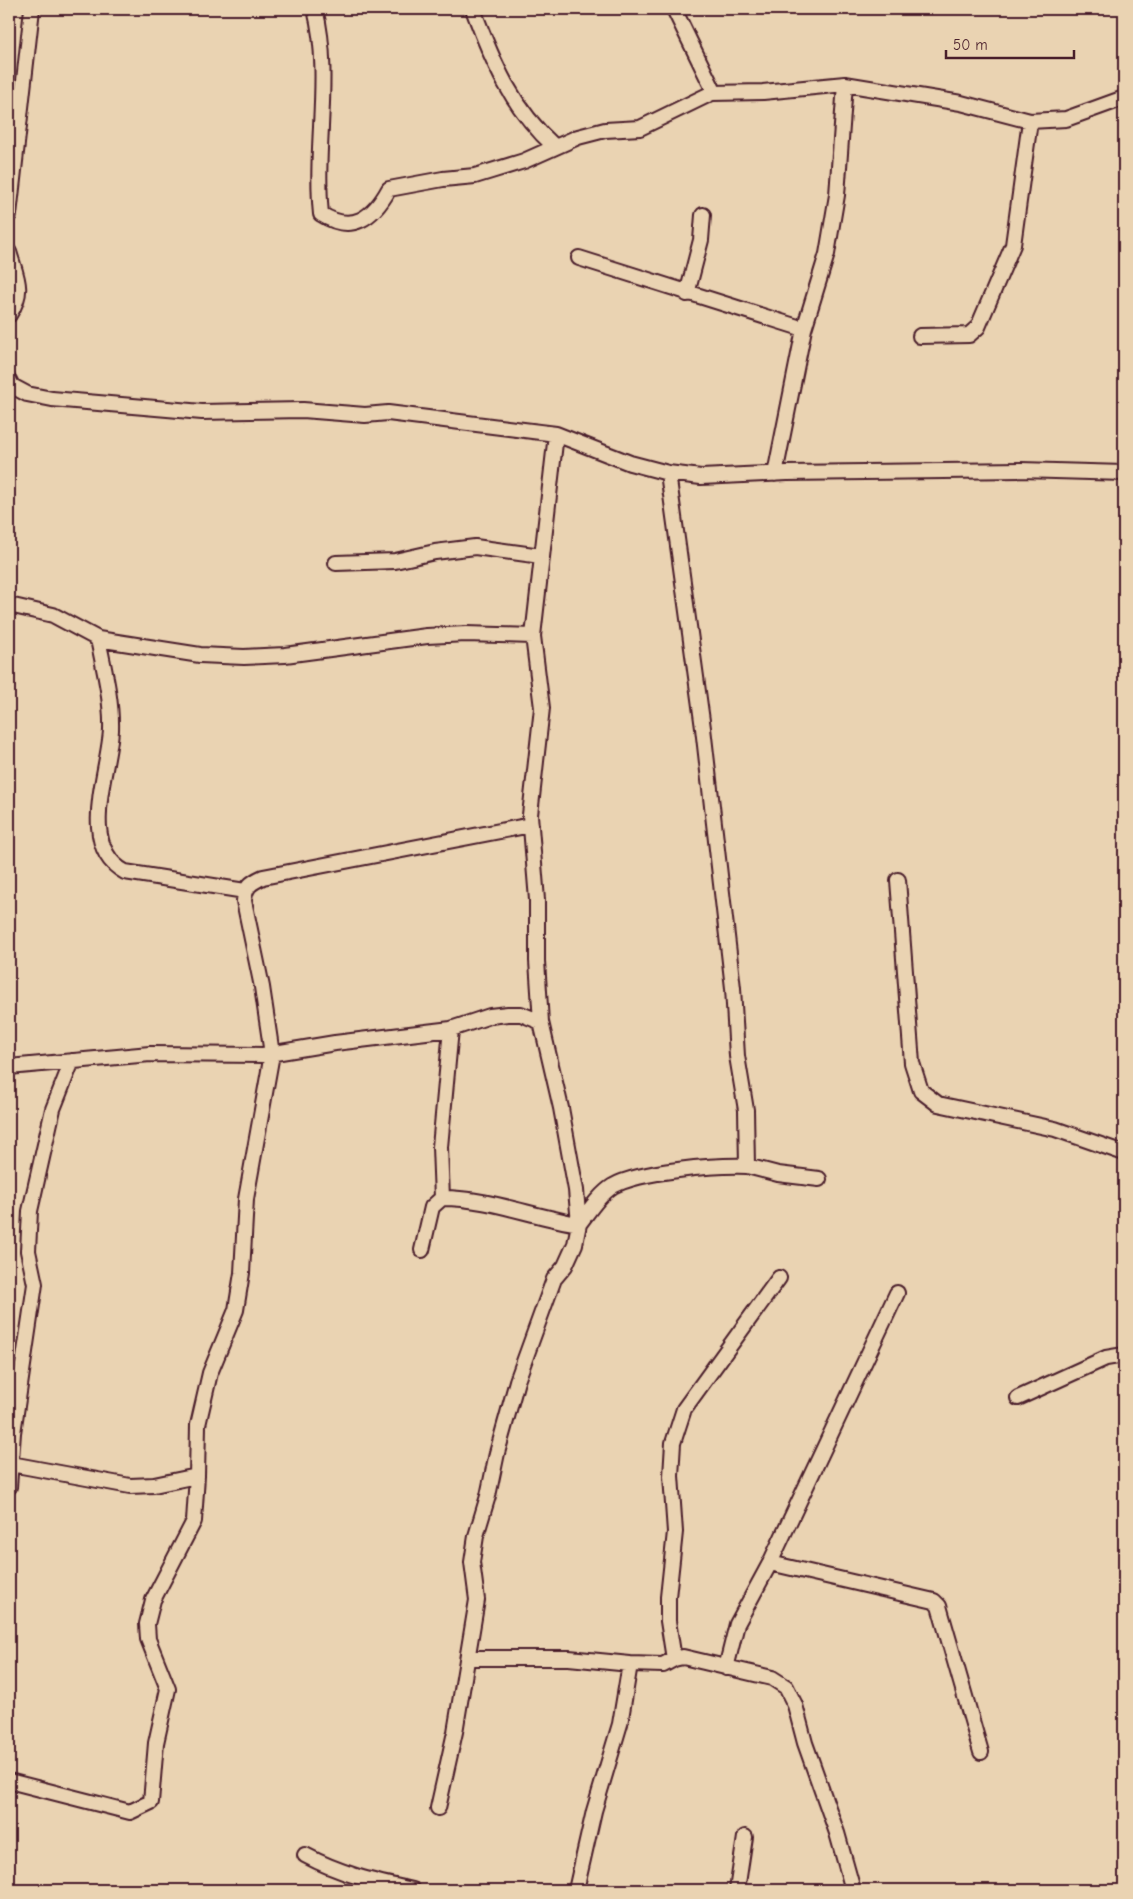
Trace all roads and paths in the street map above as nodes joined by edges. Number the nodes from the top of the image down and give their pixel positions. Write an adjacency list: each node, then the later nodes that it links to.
1 (32, 9): 10 (street)
2 (316, 9): 9 (street)
3 (473, 9): 9 (street)
4 (674, 9): 6 (street)
5 (845, 84): 6 (street); 8 (street); 16 (street)
6 (712, 93): 9 (street)
7 (1124, 98): 8 (street)
8 (1030, 121): 17 (street)
9 (555, 147)
10 (9, 215)
11 (703, 215): 14 (street)
12 (9, 252): 15 (street)
13 (579, 258): 14 (street)
14 (687, 294): 16 (street)
15 (9, 315)
16 (804, 329): 22 (street)
17 (920, 336)
18 (9, 380): 19 (street)
19 (556, 434): 21 (street); 23 (street)
20 (1124, 473): 22 (street)
21 (668, 474): 22 (street); 37 (street)
22 (775, 474)
23 (540, 556): 24 (street); 26 (street)
24 (336, 563)
25 (9, 606): 27 (street)
26 (533, 636): 27 (street); 28 (street)
27 (98, 639): 30 (street)
28 (531, 825): 30 (street); 31 (street)
29 (898, 880): 36 (street)
30 (245, 891): 33 (street)
31 (541, 1022): 32 (street); 40 (street)
32 (451, 1029): 33 (street); 39 (street)
33 (272, 1054): 34 (street); 47 (street)
34 (72, 1061): 35 (street); 46 (street)
35 (9, 1067)
36 (1124, 1153)
37 (747, 1166): 38 (street); 40 (street)
38 (819, 1179)
39 (442, 1198): 40 (street); 41 (street)
40 (579, 1224): 50 (street)
41 (422, 1250)
42 (779, 1278): 51 (street)
43 (897, 1293): 49 (street)
44 (1124, 1355): 45 (street)
45 (1018, 1398)
46 (11, 1464): 47 (street); 48 (street)
47 (198, 1476): 55 (street)
48 (9, 1487)
49 (770, 1563): 53 (street); 54 (street)
50 (468, 1658): 52 (street); 56 (street)
51 (674, 1659): 52 (street); 53 (street)
52 (630, 1664): 60 (street)
53 (726, 1668): 62 (street)
54 (980, 1752)
55 (9, 1781)
56 (438, 1808)
57 (745, 1837): 61 (street)
58 (305, 1855): 59 (street)
59 (413, 1890)
60 (576, 1890)
61 (737, 1890)
62 (853, 1890)

